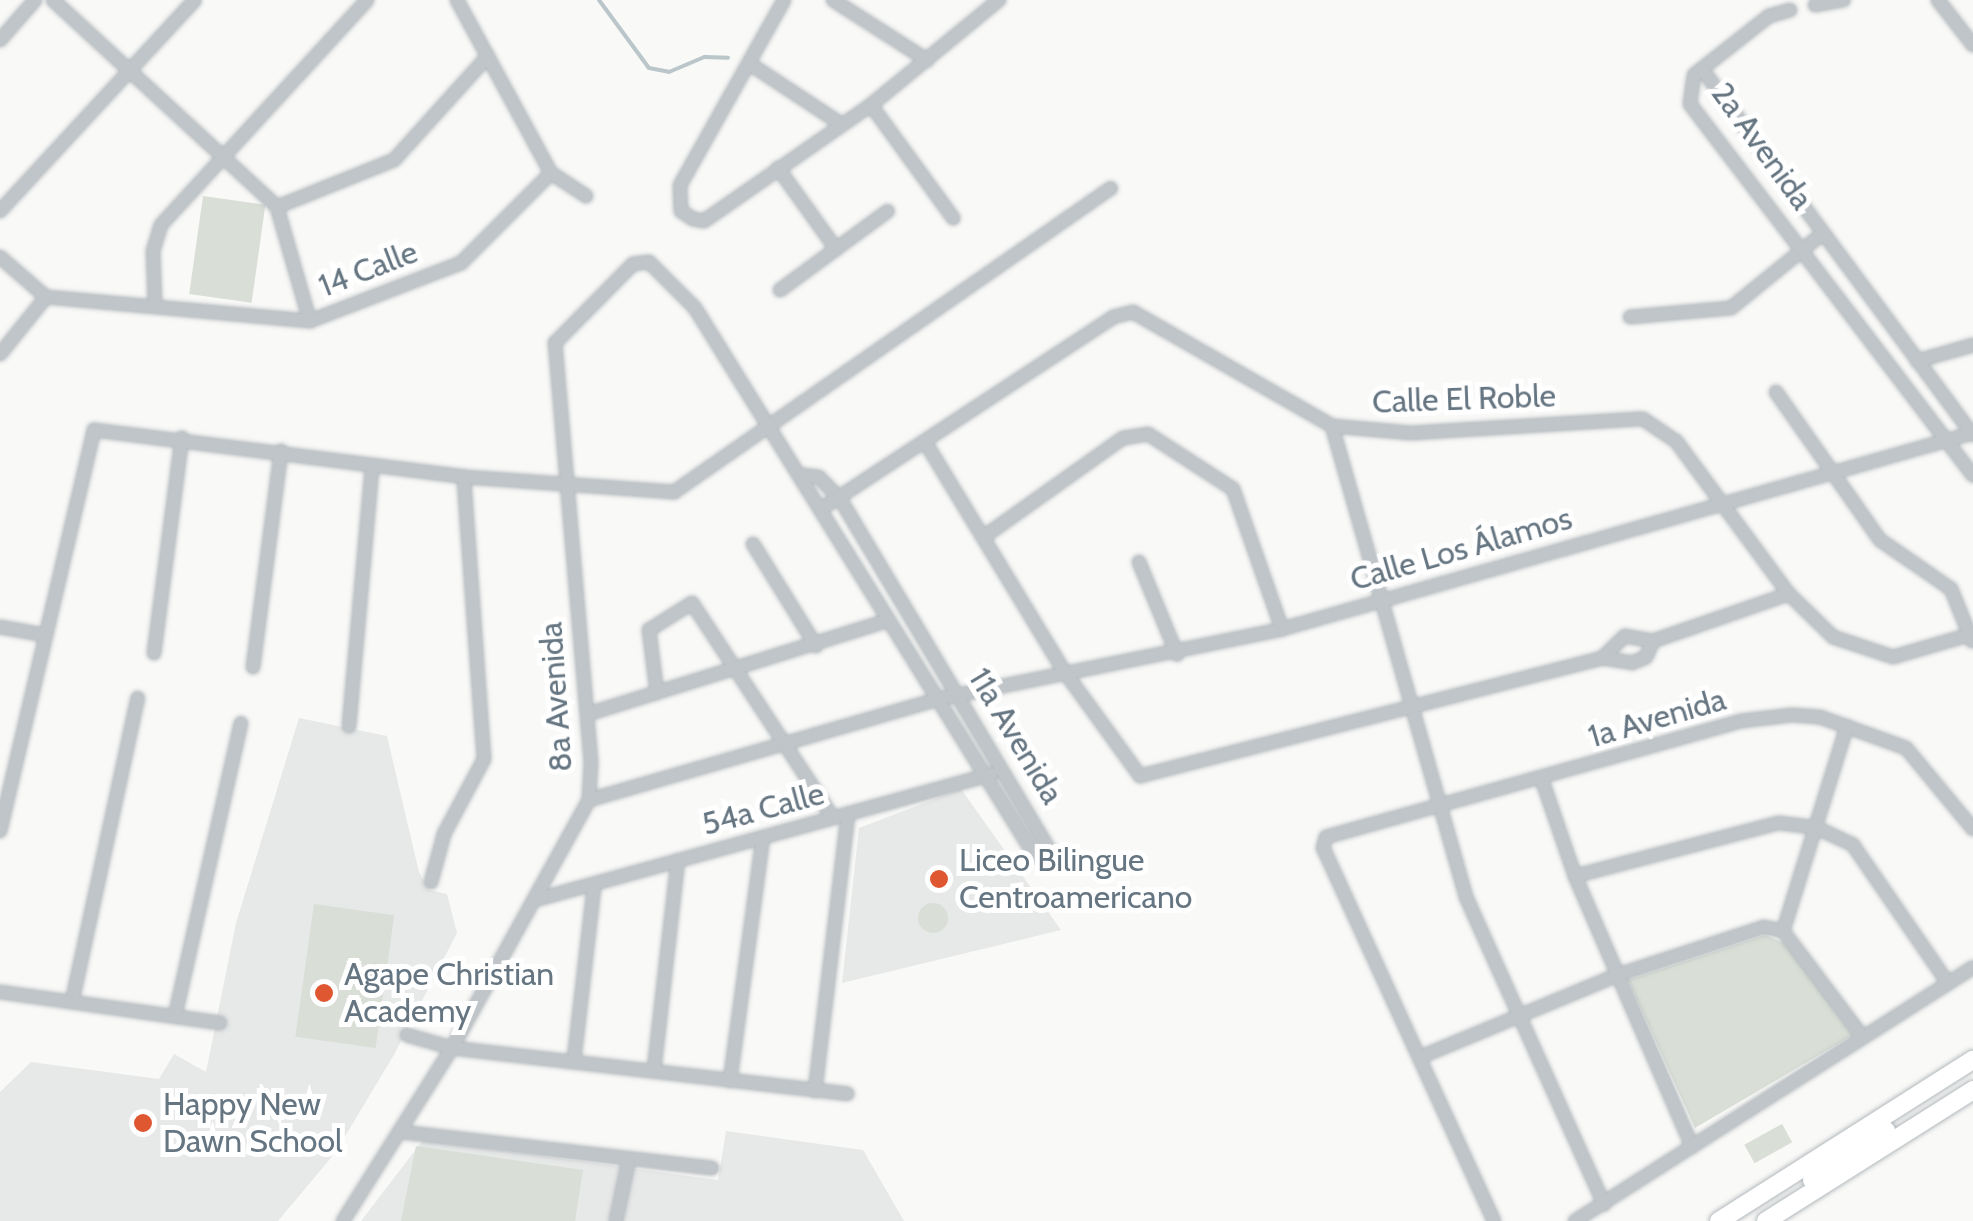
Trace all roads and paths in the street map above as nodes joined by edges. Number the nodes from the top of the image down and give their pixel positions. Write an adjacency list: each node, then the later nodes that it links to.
1 (35, 0): 13 (street)
2 (53, 0): 19 (street)
3 (196, 0): 19 (street)
4 (366, 0): 22 (street)
5 (457, 0): 15 (street)
6 (784, 0): 17 (street)
7 (833, 0): 16 (street)
8 (1000, 0): 16 (street)
9 (1844, 0): 11 (street)
10 (1938, 0): 14 (street)
11 (1815, 5)
12 (1790, 10): 18 (street)
13 (0, 40)
14 (1973, 45)
15 (488, 56): 24 (street); 27 (street)
16 (928, 60): 20 (street)
17 (750, 64): 21 (street); 23 (street)
18 (1702, 69): 31 (street, 2a Avenida); 33 (street, 2a Avenida)
19 (128, 72): 22 (street); 28 (street)
20 (871, 105): 21 (street); 30 (street)
21 (841, 124): 23 (street)
22 (220, 158): 27 (street); 39 (street)
23 (778, 168): 32 (street)
24 (551, 172): 26 (street); 42 (street, 14 Calle)
25 (1111, 188): 48 (street)
26 (586, 196)
27 (277, 207): 42 (street)
28 (0, 212)
29 (888, 212): 32 (street)
30 (952, 218)
31 (1822, 234): 33 (street); 38 (street, 2a Avenida)
32 (836, 249): 36 (street)
33 (1804, 250): 40 (street, 2a Avenida); 41 (street)
34 (0, 257): 37 (street)
35 (641, 260): 48 (street, 11a Avenida); 59 (street, 8a Avenida)
36 (780, 290)
37 (46, 297): 39 (street, 14 Calle); 44 (street)
38 (1869, 299): 40 (street); 45 (street, 2a Avenida)
39 (155, 305): 42 (street, 14 Calle)
40 (1849, 312): 51 (street, 2a Avenida)
41 (1630, 317)
42 (310, 321)
43 (1973, 345): 45 (street)
44 (0, 354)
45 (1916, 361): 49 (street, 2a Avenida)
46 (1776, 392): 55 (street)
47 (1332, 426): 52 (street, Calle El Roble); 61 (street, Calle El Roble); 67 (street)
48 (771, 428): 56 (street, 11a Avenida); 59 (street)
49 (1973, 434): 51 (street, Calle Los Álamos)
50 (182, 438): 53 (street); 71 (street); 75 (street)
51 (1947, 441): 55 (street, Calle Los Álamos); 57 (street, 2a Avenida)
52 (928, 445): 60 (street, Calle El Roble); 63 (street)
53 (281, 451): 54 (street); 78 (street)
54 (372, 466): 58 (street); 88 (street)
55 (1829, 473): 61 (street, Calle Los Álamos); 72 (street)
56 (802, 475): 60 (street, 11a Avenida); 62 (street, 11a Avenida)
57 (1973, 476)
58 (464, 477): 59 (street); 104 (street)
59 (568, 487): 86 (street, 8a Avenida)
60 (840, 498): 62 (street, Calle El Roble); 82 (street, 11a Avenida)
61 (1722, 503): 66 (street, Calle El Roble); 67 (street, Calle Los Álamos)
62 (821, 510): 68 (street, 11a Avenida)
63 (984, 536): 70 (street); 80 (street)
64 (753, 544): 74 (street)
65 (1139, 562): 76 (street)
66 (1789, 594): 72 (street, Calle El Roble); 73 (street)
67 (1381, 601): 70 (street, Calle Los Álamos); 85 (street)
68 (889, 620): 74 (street); 84 (street, 11a Avenida)
69 (0, 627): 71 (street)
70 (1282, 629): 76 (street, Calle Los Álamos)
71 (45, 635): 100 (street)
72 (1971, 639)
73 (1653, 641): 77 (street); 77 (street)
74 (816, 646): 79 (street)
75 (154, 653)
76 (1177, 654): 80 (street, Calle Los Álamos)
77 (1602, 658): 85 (street)
78 (253, 667)
79 (737, 669): 81 (street); 81 (street); 90 (street)
80 (1064, 671): 82 (street, Calle Los Álamos); 85 (street)
81 (656, 693): 86 (street)
82 (960, 695): 84 (street, Calle Los Álamos); 91 (street, 11a Avenida)
83 (138, 698): 112 (street)
84 (940, 699): 90 (street, Calle Los Álamos); 92 (street, 11a Avenida)
85 (1410, 708): 95 (street)
86 (588, 714): 94 (street, 8a Avenida)
87 (241, 723): 114 (street)
88 (348, 726)
89 (1846, 726): 93 (street, 1a Avenida); 98 (street); 99 (street, 1a Avenida)
90 (782, 743): 94 (street, Calle Los Álamos); 97 (street)
91 (1004, 771): 92 (street, 54a Calle); 92 (street, 11a Avenida)
92 (985, 776): 96 (street, 54a Calle)
93 (1542, 780): 95 (street, 1a Avenida); 103 (street)
94 (589, 800): 106 (street, 8a Avenida)
95 (1436, 808): 113 (street); 119 (street, 1a Avenida)
96 (848, 814): 97 (street, 54a Calle); 125 (street)
97 (834, 818): 101 (street, 54a Calle)
98 (1817, 828): 103 (street); 107 (street); 110 (street)
99 (1973, 829)
100 (0, 831)
101 (764, 837): 102 (street, 54a Calle); 123 (street)
102 (678, 860): 105 (street, 54a Calle); 122 (street)
103 (1575, 876): 109 (street)
104 (431, 882)
105 (594, 888): 106 (street, 54a Calle); 120 (street)
106 (536, 900): 118 (street, 8a Avenida)
107 (1783, 931): 109 (street); 117 (street)
108 (1973, 967): 110 (street)
109 (1618, 975): 113 (street); 129 (street)
110 (1948, 982): 117 (street)
111 (0, 992): 112 (street)
112 (72, 1002): 114 (street)
113 (1518, 1015): 119 (street); 132 (street)
114 (175, 1016): 115 (street)
115 (220, 1022)
116 (407, 1035): 118 (street)
117 (1861, 1036): 129 (street)
118 (452, 1048): 120 (street); 128 (street, 8a Avenida)
119 (1424, 1056): 136 (street)
120 (574, 1060): 122 (street)
121 (1973, 1060): 127 (main road)
122 (654, 1070): 123 (street)
123 (730, 1081): 125 (street)
124 (1973, 1090): 133 (main road)
125 (815, 1091): 126 (street)
126 (847, 1094)
127 (1906, 1102): 133 (main road); 138 (main road)
128 (402, 1132): 130 (street); 134 (street, 8a Avenida)
129 (1692, 1147): 132 (street)
130 (629, 1159): 131 (street); 135 (street)
131 (712, 1168)
132 (1604, 1204): 137 (street)
133 (1788, 1207): 139 (main road)
134 (343, 1221)
135 (616, 1221)
136 (1494, 1221)
137 (1575, 1221)
138 (1718, 1221)
139 (1766, 1221)

